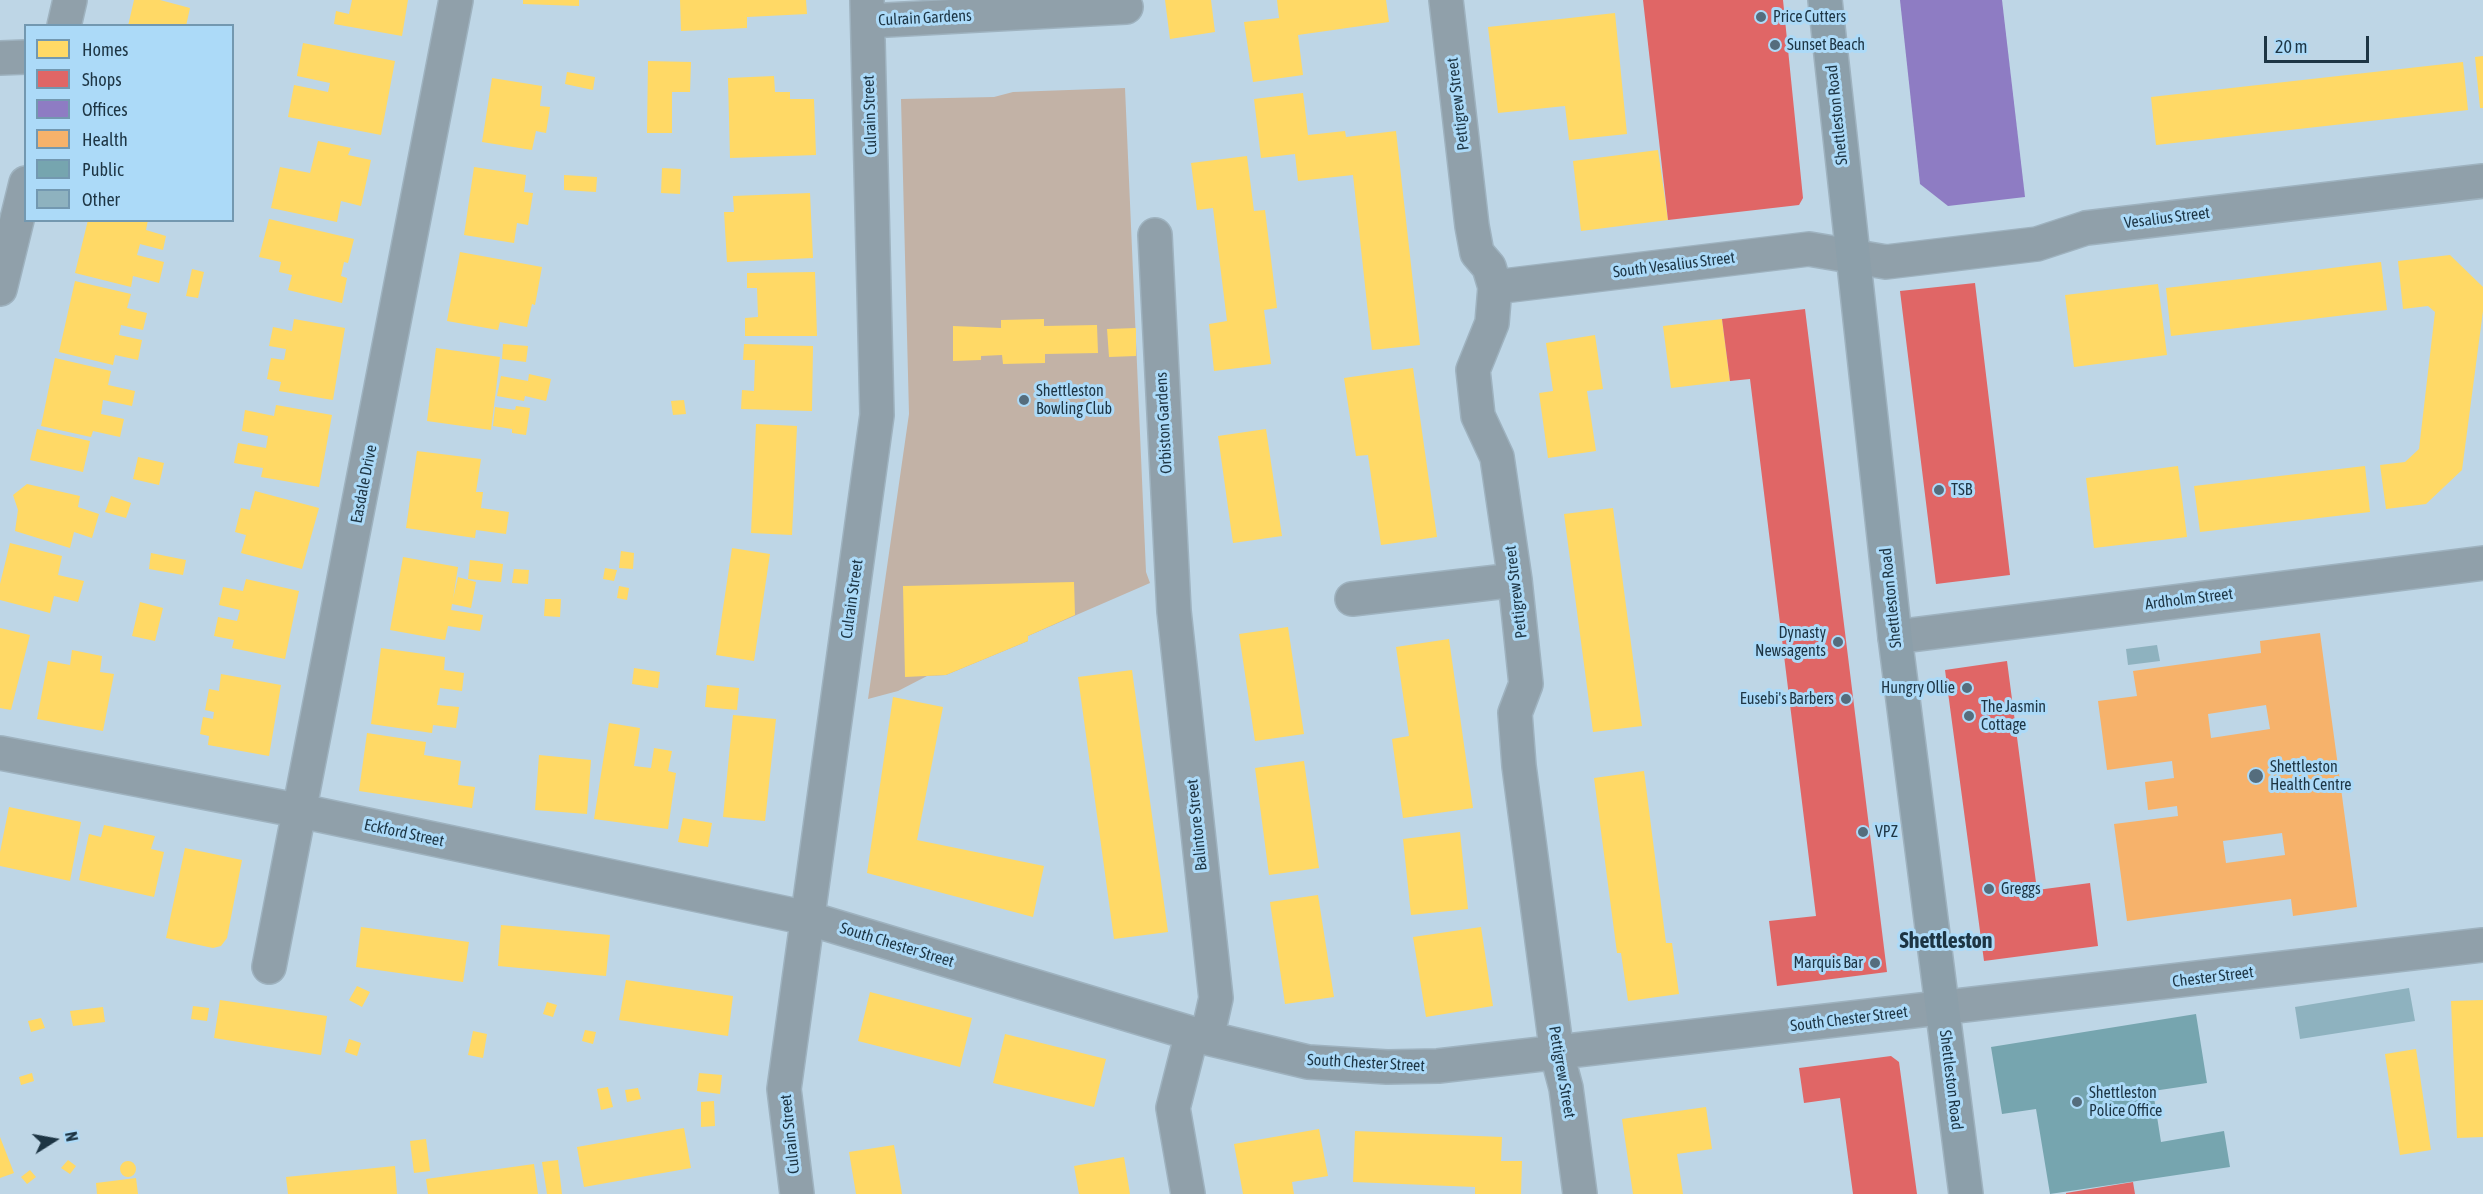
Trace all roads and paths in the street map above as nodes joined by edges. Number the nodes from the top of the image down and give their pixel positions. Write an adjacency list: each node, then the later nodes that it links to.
1 (70, 0): 7 (street)
2 (456, 0): 22 (street, Easdale Drive)
3 (1446, 0): 14 (street, Pettigrew Street)
4 (1825, 0): 13 (street, Shettleston Road)
5 (1126, 7): 6 (street, Culrain Gardens)
6 (867, 10): 23 (street, Culrain Street)
7 (64, 24)
8 (0, 57): 9 (street)
9 (24, 57)
10 (2483, 181): 13 (street, Vesalius Street)
11 (24, 191): 15 (street)
12 (1155, 235): 19 (street, Orbiston Gardens)
13 (1853, 255): 14 (street, South Vesalius Street); 20 (street, Shettleston Road)
14 (1495, 287): 17 (street, Pettigrew Street)
15 (0, 288)
16 (2483, 563): 20 (street, Ardholm Street)
17 (1515, 579): 18 (street); 28 (street, Pettigrew Street)
18 (1352, 598)
19 (1174, 611): 27 (street, Balintore Street)
20 (1895, 637): 26 (street, Shettleston Road)
21 (0, 753): 22 (street, Eckford Street)
22 (301, 811): 23 (street, Eckford Street); 25 (street, Easdale Drive)
23 (807, 918): 27 (street, South Chester Street); 29 (street, Culrain Street)
24 (2483, 945): 26 (street, Chester Street)
25 (269, 967)
26 (1942, 1008): 28 (street, South Chester Street); 32 (street, Shettleston Road)
27 (1200, 1035): 28 (street, South Chester Street); 30 (street, Balintore Street)
28 (1557, 1054): 31 (street, Pettigrew Street)
29 (797, 1194)
30 (1188, 1194)
31 (1580, 1194)
32 (1966, 1194)

